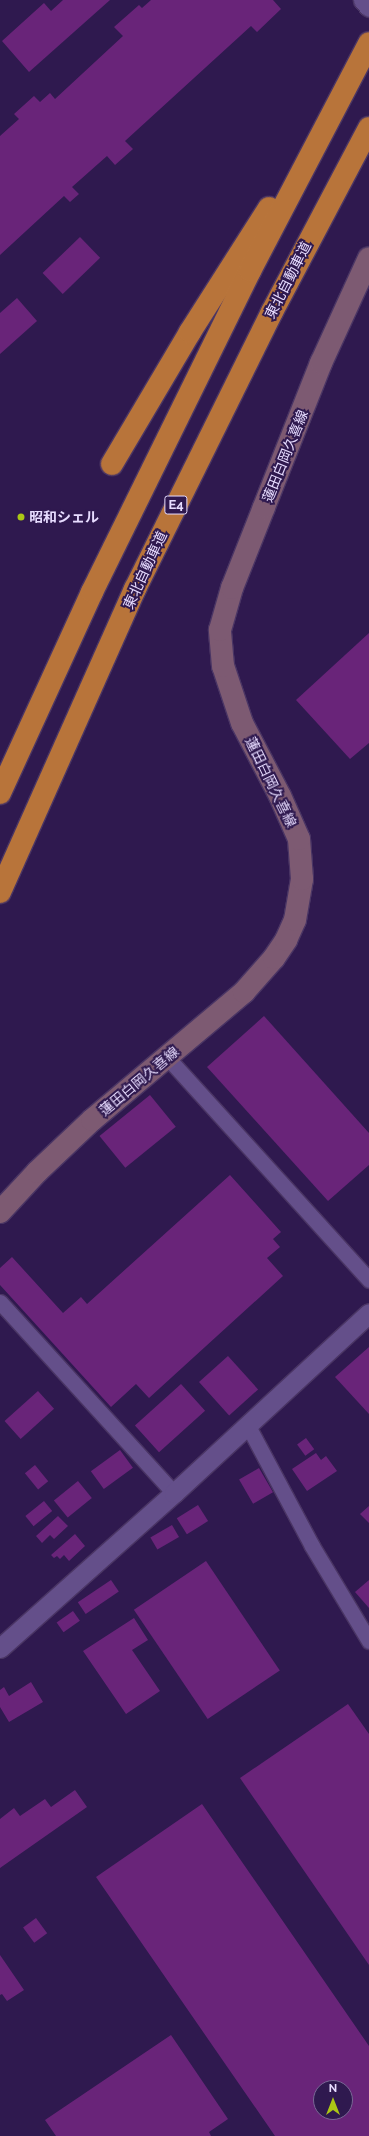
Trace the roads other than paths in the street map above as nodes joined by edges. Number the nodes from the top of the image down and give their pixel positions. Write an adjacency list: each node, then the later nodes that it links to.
1 (363, 0): 2 (street)
2 (369, 7)
3 (369, 43): 4 (highway)
4 (329, 121): 7 (highway); 8 (highway)
5 (369, 128): 9 (highway, 東北自動車道 / E4)
6 (369, 258): 10 (main road, 蓮田白岡久喜線)
7 (112, 464)
8 (0, 793)
9 (0, 892)
10 (167, 1057): 11 (main road, 蓮田白岡久喜線); 12 (street)
11 (0, 1212)
12 (369, 1280)
13 (0, 1302): 16 (street)
14 (369, 1313): 15 (street)
15 (248, 1426): 16 (street); 17 (street)
16 (174, 1493): 18 (street)
17 (369, 1640)
18 (0, 1648)

